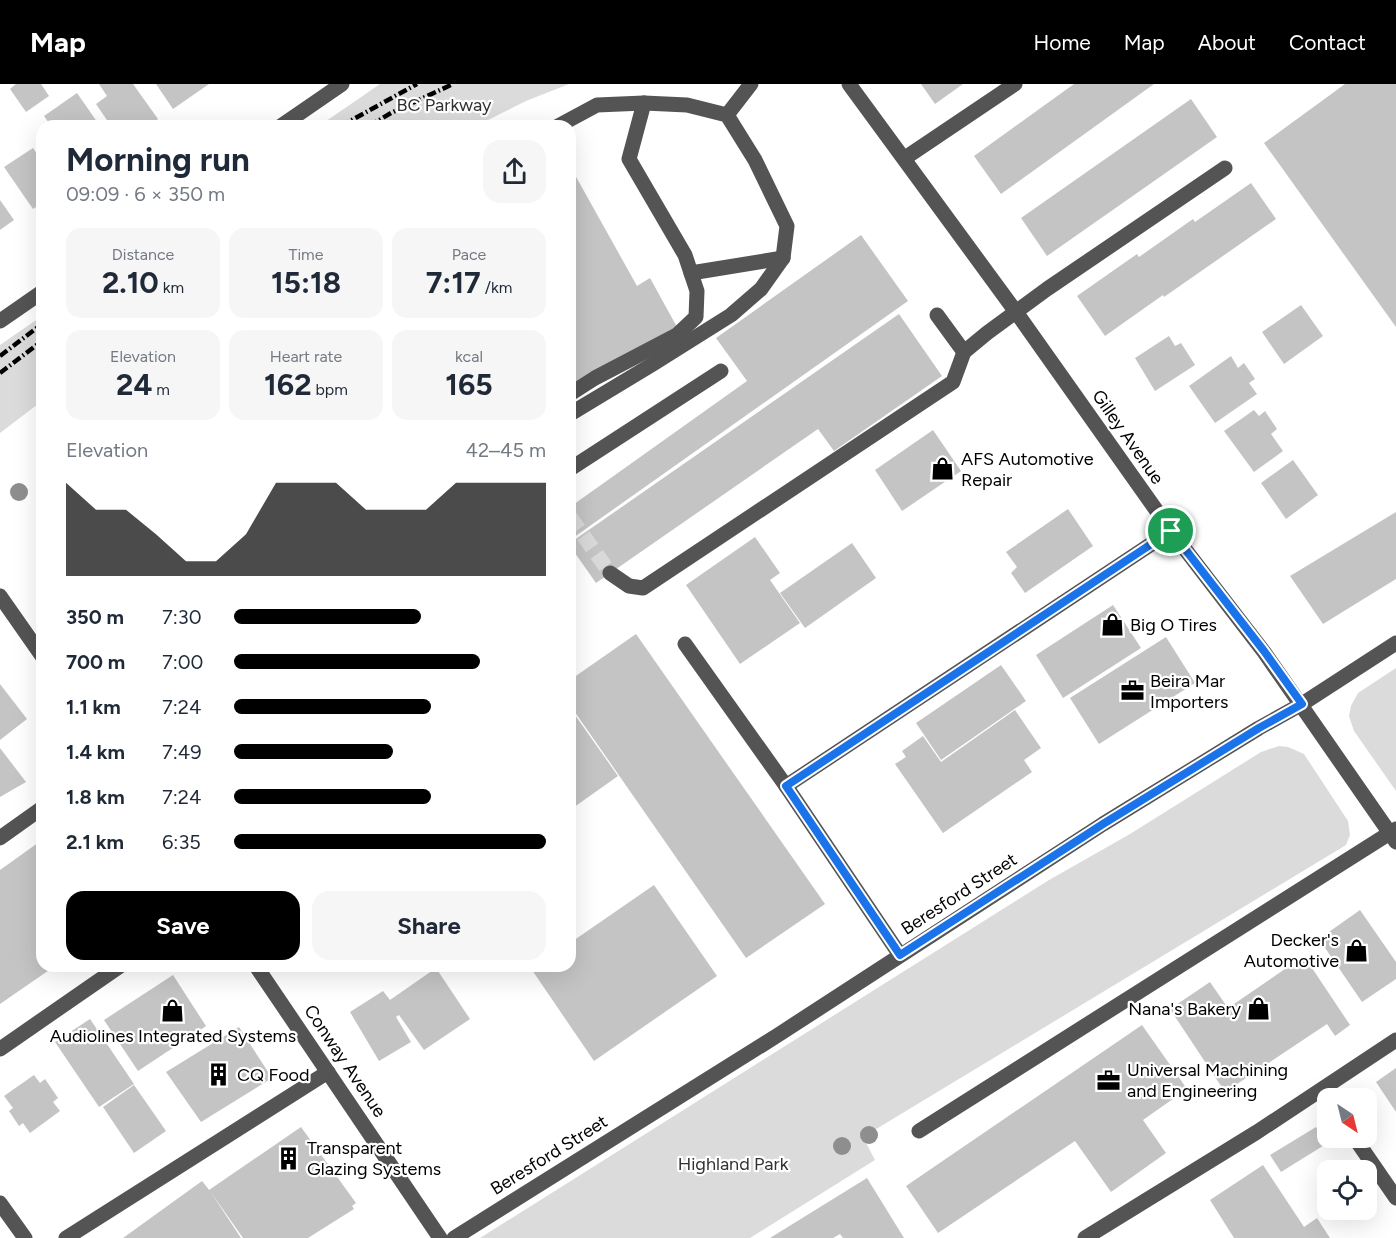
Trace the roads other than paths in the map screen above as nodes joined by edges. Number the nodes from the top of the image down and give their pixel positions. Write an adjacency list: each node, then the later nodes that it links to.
1 (342, 84): 7 (street)
2 (751, 84): 6 (street)
3 (849, 84): 9 (street, Gilley Avenue)
4 (1015, 84): 9 (street)
5 (644, 103): 6 (street); 8 (street); 12 (street)
6 (727, 115): 11 (street)
7 (291, 120)
8 (569, 120)
9 (905, 158): 14 (street, Gilley Avenue)
10 (1225, 168): 14 (street)
11 (783, 258): 12 (street); 20 (street)
12 (691, 273): 19 (street)
13 (36, 296): 16 (street)
14 (1016, 312): 17 (street); 22 (street, Gilley Avenue)
15 (937, 315): 17 (street)
16 (0, 321)
17 (964, 352): 23 (street)
18 (721, 371): 21 (street)
19 (576, 390)
20 (576, 410)
21 (576, 465)
22 (1171, 531): 28 (street, Gilley Avenue); 29 (street)
23 (610, 573)
24 (0, 596): 27 (street)
25 (685, 644): 29 (street)
26 (1396, 644): 28 (street, Beresford Street)
27 (36, 647)
28 (1302, 704): 31 (street, Gilley Avenue); 33 (street, Beresford Street)
29 (786, 786): 33 (street)
30 (36, 812): 32 (street)
31 (1394, 834): 41 (street)
32 (0, 838)
33 (900, 955): 48 (street, Beresford Street)
34 (111, 972): 37 (street)
35 (260, 972): 38 (street, Conway Avenue)
36 (1396, 1040): 39 (street)
37 (0, 1049)
38 (328, 1072): 46 (street); 47 (street, Conway Avenue)
39 (1332, 1088)
40 (1317, 1098): 49 (street)
41 (919, 1131)
42 (1362, 1148): 43 (street)
43 (1396, 1198)
44 (0, 1203): 45 (street)
45 (25, 1238)
46 (66, 1238)
47 (440, 1238)
48 (454, 1238)
49 (1085, 1238)

